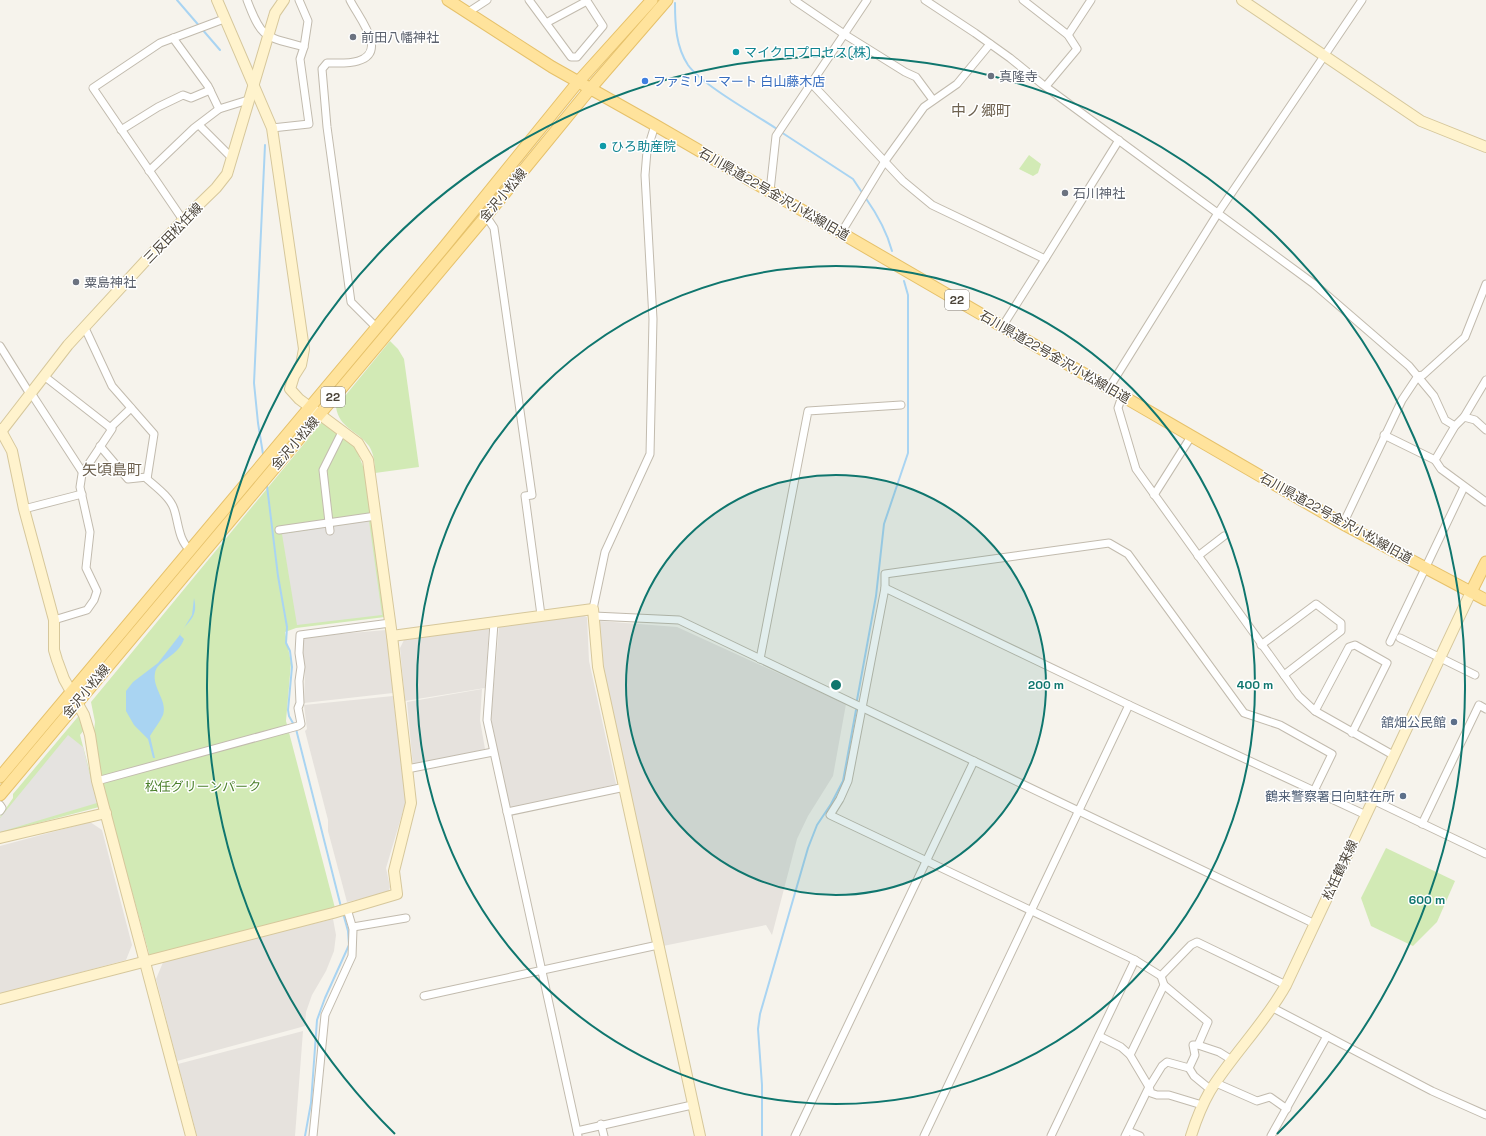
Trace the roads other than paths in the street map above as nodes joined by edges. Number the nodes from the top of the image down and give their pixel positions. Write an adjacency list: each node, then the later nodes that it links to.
1 (217, 0): 20 (street)
2 (247, 0): 24 (street)
3 (284, 0): 24 (street, 三反田松任線)
4 (299, 0): 27 (street)
5 (350, 0): 57 (street)
6 (448, 0): 19 (main road, 石川県道22号金沢小松線旧道 / 22)
7 (487, 0): 19 (street)
8 (529, 0): 21 (street)
9 (588, 0): 21 (street); 21 (street)
10 (652, 0): 29 (main road, 金沢小松線 / 22)
11 (667, 0): 33 (main road, 金沢小松線 / 22)
12 (794, 0): 22 (street)
13 (868, 0): 22 (street)
14 (925, 0): 26 (street)
15 (1023, 0): 23 (street)
16 (1091, 0): 23 (street)
17 (1242, 0): 28 (street)
18 (1362, 0): 28 (street)
19 (467, 13): 29 (main road, 石川県道22号金沢小松線旧道 / 22)
20 (224, 19): 25 (street); 30 (street)
21 (546, 23)
22 (844, 34): 31 (street); 36 (street)
23 (1068, 35): 32 (street)
24 (268, 36): 27 (street); 30 (street, 三反田松任線)
25 (173, 38): 34 (street); 41 (street)
26 (990, 44): 32 (street); 36 (street)
27 (304, 47): 40 (street)
28 (1324, 56): 43 (street); 48 (street)
29 (578, 82): 33 (main road, 石川県道22号金沢小松線旧道 / 22); 57 (main road, 金沢小松線 / 22)
30 (253, 83): 35 (street, 三反田松任線); 40 (street)
31 (811, 83): 45 (street); 47 (street)
32 (1046, 86): 42 (street)
33 (590, 89): 39 (main road, 石川県道22号金沢小松線旧道 / 22); 49 (main road, 金沢小松線 / 22)
34 (210, 90): 37 (street); 41 (street)
35 (248, 100): 37 (street); 44 (street, 三反田松任線)
36 (933, 100): 45 (street)
37 (219, 109): 38 (street)
38 (199, 125): 44 (street); 46 (street)
39 (654, 125): 47 (main road, 石川県道22号金沢小松線旧道 / 22); 98 (street)
40 (272, 128): 67 (street)
41 (121, 130): 46 (street)
42 (1119, 140): 48 (street); 52 (street)
43 (1486, 147)
44 (232, 158): 50 (street, 三反田松任線)
45 (885, 161): 51 (street); 52 (street)
46 (149, 171): 50 (street)
47 (770, 192): 51 (main road, 石川県道22号金沢小松線旧道 / 22)
48 (1218, 213): 60 (street); 62 (street)
49 (486, 216): 67 (main road, 金沢小松線 / 22); 99 (street)
50 (183, 220): 55 (street, 三反田松任線)
51 (840, 233): 56 (main road, 石川県道22号金沢小松線旧道 / 22)
52 (1045, 259): 56 (street)
53 (1486, 284): 54 (street)
54 (1484, 295): 60 (street)
55 (84, 326): 59 (street, 三反田松任線); 66 (street)
56 (1002, 326): 62 (main road, 石川県道22号金沢小松線旧道 / 22)
57 (376, 327): 67 (main road, 金沢小松線 / 22)
58 (0, 346): 63 (street)
59 (44, 376): 63 (street, 三反田松任線); 70 (street)
60 (1418, 376): 69 (street); 75 (street)
61 (1486, 380): 68 (street)
62 (1109, 388): 64 (main road, 石川県道22号金沢小松線旧道 / 22)
63 (31, 394): 72 (street, 三反田松任線); 78 (street)
64 (1122, 396): 74 (main road, 石川県道22号金沢小松線旧道 / 22); 82 (street)
65 (902, 405): 108 (street)
66 (131, 408): 70 (street); 79 (street)
67 (315, 411): 73 (street); 91 (main road, 金沢小松線 / 22); 111 (main road, 金沢小松線 / 22)
68 (1464, 417): 69 (street); 71 (street)
69 (1455, 426): 77 (street)
70 (110, 428): 76 (street)
71 (1486, 430)
72 (0, 432): 84 (street)
73 (342, 432): 85 (street); 86 (street)
74 (1192, 435): 82 (street); 87 (main road, 石川県道22号金沢小松線旧道 / 22)
75 (1384, 435): 77 (street); 87 (street)
76 (100, 446): 78 (street); 79 (street)
77 (1435, 460): 80 (street)
78 (83, 473): 81 (street)
79 (147, 477): 91 (street)
80 (1464, 487): 83 (street); 94 (street)
81 (82, 494): 84 (street); 100 (street)
82 (1154, 495): 92 (street)
83 (1486, 502)
84 (24, 509): 100 (street)
85 (376, 516): 86 (street); 101 (street)
86 (329, 523): 88 (street); 89 (street)
87 (1343, 524): 94 (main road, 石川県道22号金沢小松線旧道 / 22)
88 (279, 530)
89 (330, 531)
90 (1224, 536): 92 (street)
91 (191, 551): 111 (main road, 金沢小松線 / 22)
92 (1198, 556): 106 (street)
93 (1486, 562): 96 (main road)
94 (1426, 568): 96 (main road, 石川県道22号金沢小松線旧道 / 22); 105 (street)
95 (885, 588): 112 (street); 113 (street); 124 (street)
96 (1471, 592): 97 (main road, 石川県道22号金沢小松線旧道); 107 (street, 松任鶴来線)
97 (1486, 600)
98 (594, 612): 99 (street); 108 (street); 123 (street)
99 (541, 615): 102 (street)
100 (54, 620): 111 (street)
101 (390, 623): 103 (street); 122 (street)
102 (494, 623): 103 (street); 117 (street)
103 (392, 636): 120 (street)
104 (1400, 638): 107 (street)
105 (1390, 642)
106 (1261, 645): 109 (street); 109 (street)
107 (1440, 658): 110 (street); 118 (street, 松任鶴来線)
108 (760, 659): 113 (street)
109 (1284, 675): 115 (street)
110 (1475, 675)
111 (74, 697): 121 (main road, 金沢小松線 / 22); 122 (street); 125 (main road, 金沢小松線 / 22)
112 (1129, 705): 124 (street); 128 (street)
113 (863, 709): 119 (street); 136 (street)
114 (1486, 709): 133 (street)
115 (1315, 711): 116 (street); 116 (street)
116 (1352, 733): 118 (street)
117 (493, 752): 120 (street); 130 (street)
118 (1393, 755): 126 (street, 松任鶴来線)
119 (974, 761): 128 (street); 136 (street)
120 (407, 769): 137 (street)
121 (0, 777)
122 (97, 781): 131 (street)
123 (624, 787): 130 (street); 142 (street)
124 (1314, 792): 132 (street)
125 (0, 795)
126 (1373, 800): 132 (street, 松任鶴来線); 133 (street)
127 (0, 805): 129 (street)
128 (1080, 810): 138 (street); 140 (street)
129 (0, 811)
130 (507, 812): 145 (street)
131 (106, 813): 134 (street); 144 (street)
132 (1366, 815): 140 (street, 松任鶴来線)
133 (1422, 824): 135 (street)
134 (0, 838)
135 (1486, 854)
136 (925, 861): 138 (street); 171 (street)
137 (343, 910): 141 (street); 144 (street)
138 (1030, 910): 143 (street); 172 (street)
139 (406, 918): 141 (street)
140 (1315, 924): 148 (street, 松任鶴来線)
141 (353, 928): 168 (street)
142 (658, 945): 145 (street); 160 (street)
143 (1135, 960): 146 (street); 152 (street)
144 (145, 962): 150 (street); 167 (street)
145 (542, 971): 149 (street); 165 (street)
146 (1161, 976): 147 (street); 148 (street)
147 (1164, 985): 154 (street); 155 (street)
148 (1286, 985): 151 (street, 松任鶴来線)
149 (424, 996)
150 (0, 999)
151 (1272, 1008): 153 (street); 156 (street, 松任鶴来線)
152 (1099, 1036): 155 (street); 173 (street)
153 (1327, 1036): 162 (street); 163 (street)
154 (1198, 1045): 156 (street); 157 (street)
155 (1130, 1055): 159 (street)
156 (1232, 1060): 158 (street, 松任鶴来線)
157 (1189, 1068): 158 (street); 159 (street)
158 (1213, 1086): 161 (street, 松任鶴来線); 162 (street)
159 (1149, 1087): 161 (street); 166 (street)
160 (692, 1105): 164 (street); 170 (street)
161 (1202, 1105): 175 (street, 松任鶴来線)
162 (1287, 1109): 176 (street)
163 (1486, 1115)
164 (601, 1124): 165 (street); 169 (street)
165 (578, 1133)
166 (1126, 1133): 174 (street)
167 (191, 1136)
168 (312, 1136)
169 (604, 1136)
170 (700, 1136)
171 (795, 1136)
172 (924, 1136)
173 (1051, 1136)
174 (1140, 1136)
175 (1192, 1136)
176 (1271, 1136)

